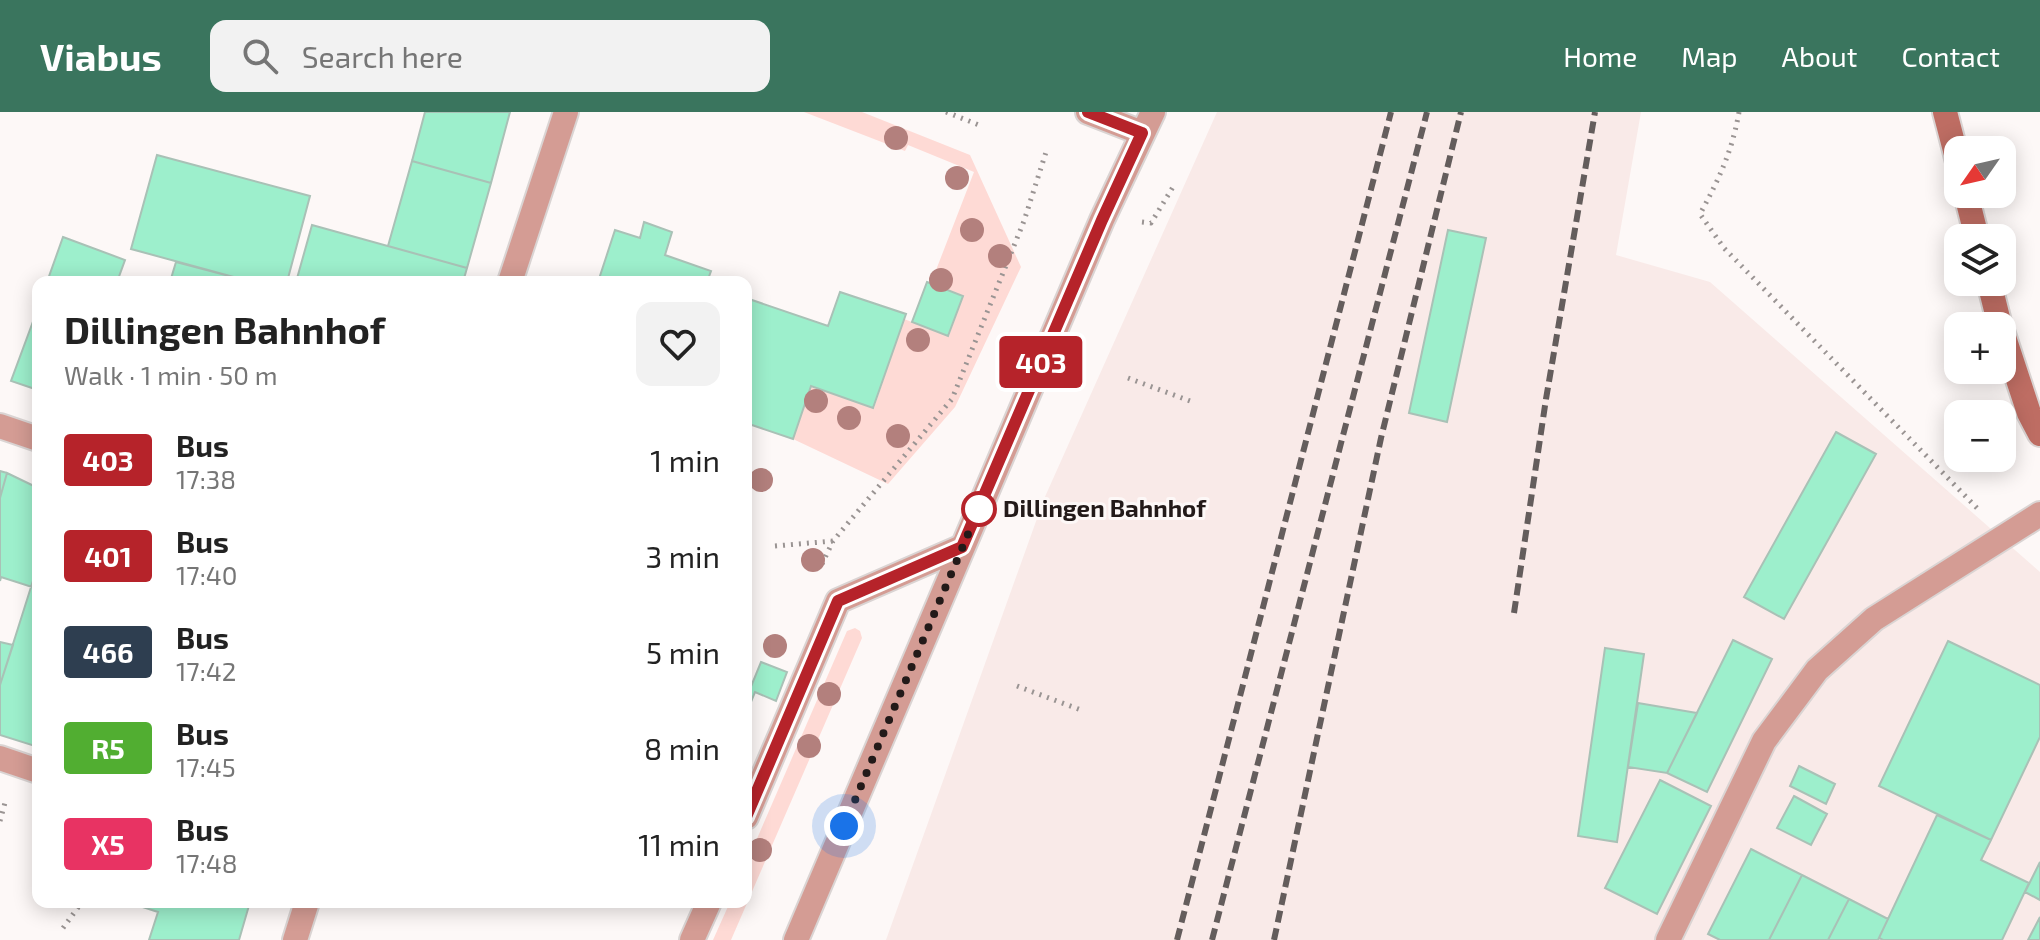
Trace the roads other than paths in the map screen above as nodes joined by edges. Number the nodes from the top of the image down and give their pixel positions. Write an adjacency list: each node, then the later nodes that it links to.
1 (566, 112): 6 (street)
2 (1088, 112): 4 (street)
3 (1945, 112): 5 (street)
4 (1148, 123): 12 (street)
5 (1951, 136)
6 (512, 276)
7 (2016, 374): 9 (street)
8 (0, 426): 10 (street)
9 (2040, 434)
10 (32, 437)
11 (2040, 514): 21 (street)
12 (962, 547): 15 (street); 20 (street)
13 (0, 758): 14 (street)
14 (32, 769)
15 (752, 803)
16 (305, 908): 18 (street)
17 (706, 908): 19 (street)
18 (295, 940)
19 (692, 940)
20 (796, 940)
21 (1668, 940)

